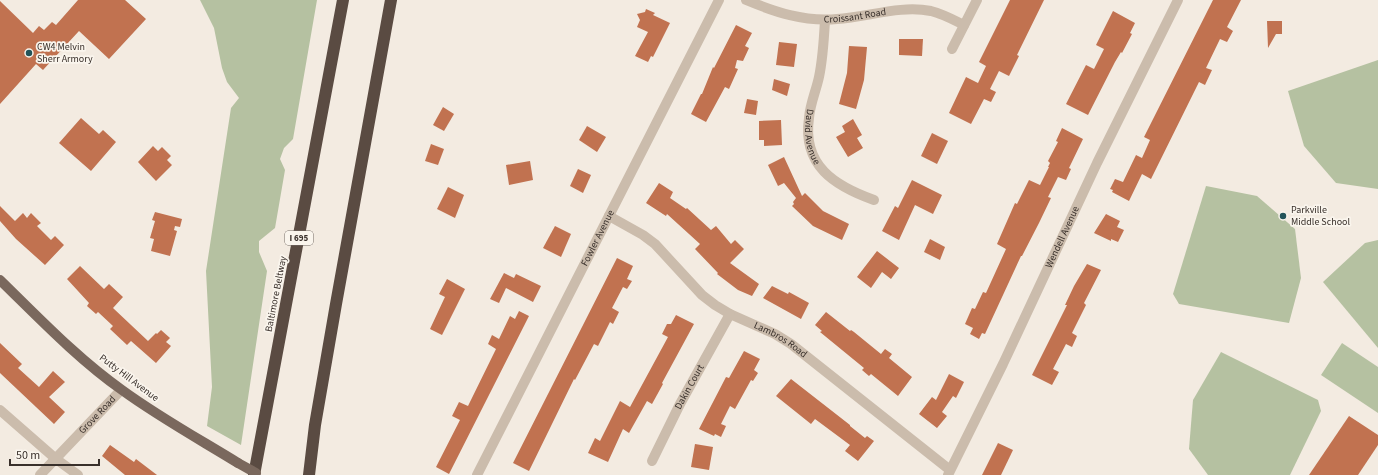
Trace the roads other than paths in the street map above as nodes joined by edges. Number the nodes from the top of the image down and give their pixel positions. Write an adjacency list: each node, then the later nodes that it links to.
1 (343, 0): 21 (highway, Baltimore Beltway / I 695)
2 (392, 0): 23 (highway)
3 (719, 0): 11 (street, Fowler Avenue)
4 (746, 0): 7 (street, Croissant Road)
5 (977, 0): 8 (street)
6 (1178, 0): 18 (street, Wendell Avenue)
7 (825, 20): 8 (street, Croissant Road); 10 (street, David Avenue)
8 (964, 26): 9 (street)
9 (952, 50)
10 (874, 200)
11 (609, 216): 13 (street, Lambros Road); 24 (street, Fowler Avenue)
12 (0, 280): 14 (main road, Putty Hill Avenue)
13 (730, 314): 17 (street, Dakin Court); 18 (street, Lambros Road)
14 (121, 390): 16 (street, Grove Road); 22 (main road, Putty Hill Avenue, bridge)
15 (0, 410): 16 (street)
16 (56, 459): 19 (street, Grove Road); 20 (street)
17 (652, 461)
18 (949, 472)
19 (40, 475)
20 (78, 475)
21 (254, 475)
22 (258, 475)
23 (309, 475)
24 (477, 475)

